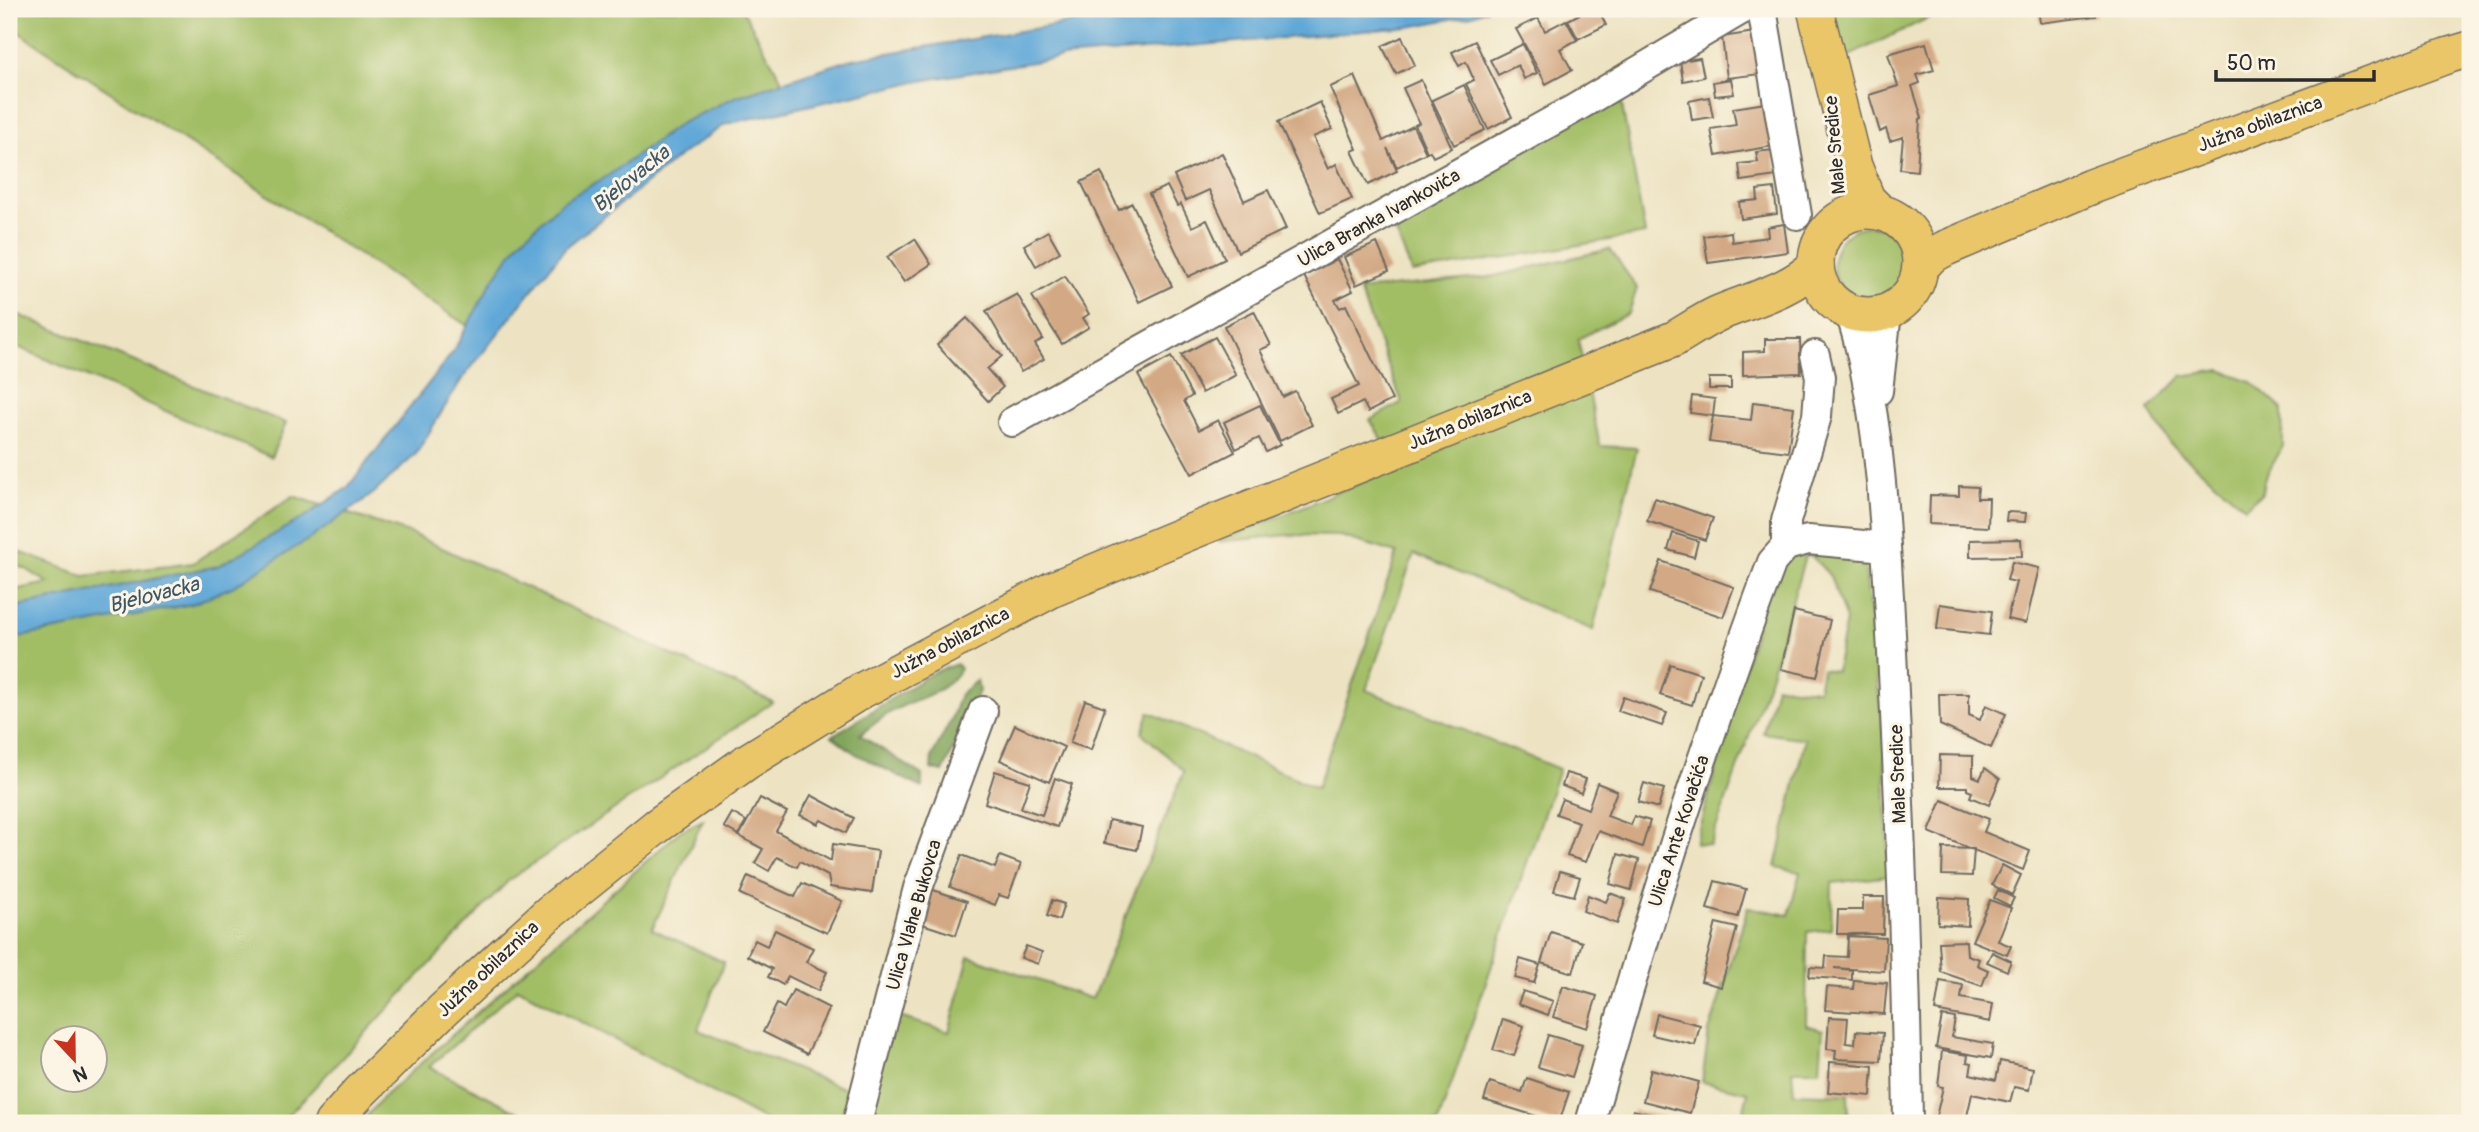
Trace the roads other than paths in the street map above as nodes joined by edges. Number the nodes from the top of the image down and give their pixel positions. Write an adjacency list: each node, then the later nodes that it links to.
1 (1743, 9): 16 (street, Ulica Branka Ivankovića)
2 (1762, 9): 7 (street)
3 (1815, 9): 5 (main road, Male Sredice)
4 (2470, 49): 6 (main road, Južna obilaznica)
5 (1828, 66): 8 (main road, Male Sredice); 9 (main road, Male Sredice)
6 (2090, 187): 8 (main road, Južna obilaznica); 11 (main road, Južna obilaznica)
7 (1797, 215)
8 (1892, 218): 9 (main road); 11 (main road)
9 (1835, 223): 10 (main road)
10 (1816, 265): 12 (main road); 14 (main road, Južna obilaznica)
11 (1921, 267): 13 (main road)
12 (1840, 307): 13 (main road); 14 (main road, Južna obilaznica); 17 (street, Male Sredice)
13 (1892, 309): 17 (street, Male Sredice)
14 (1674, 339): 21 (main road, Južna obilaznica)
15 (1815, 355): 18 (street, Ulica Ante Kovačića)
16 (1013, 422)
17 (1875, 425): 19 (street, Male Sredice)
18 (1786, 545): 19 (street); 23 (street, Ulica Ante Kovačića)
19 (1886, 547): 24 (street, Male Sredice)
20 (983, 710): 22 (street, Ulica Vlahe Bukovca)
21 (332, 1123)
22 (857, 1123)
23 (1590, 1123)
24 (1908, 1123)

